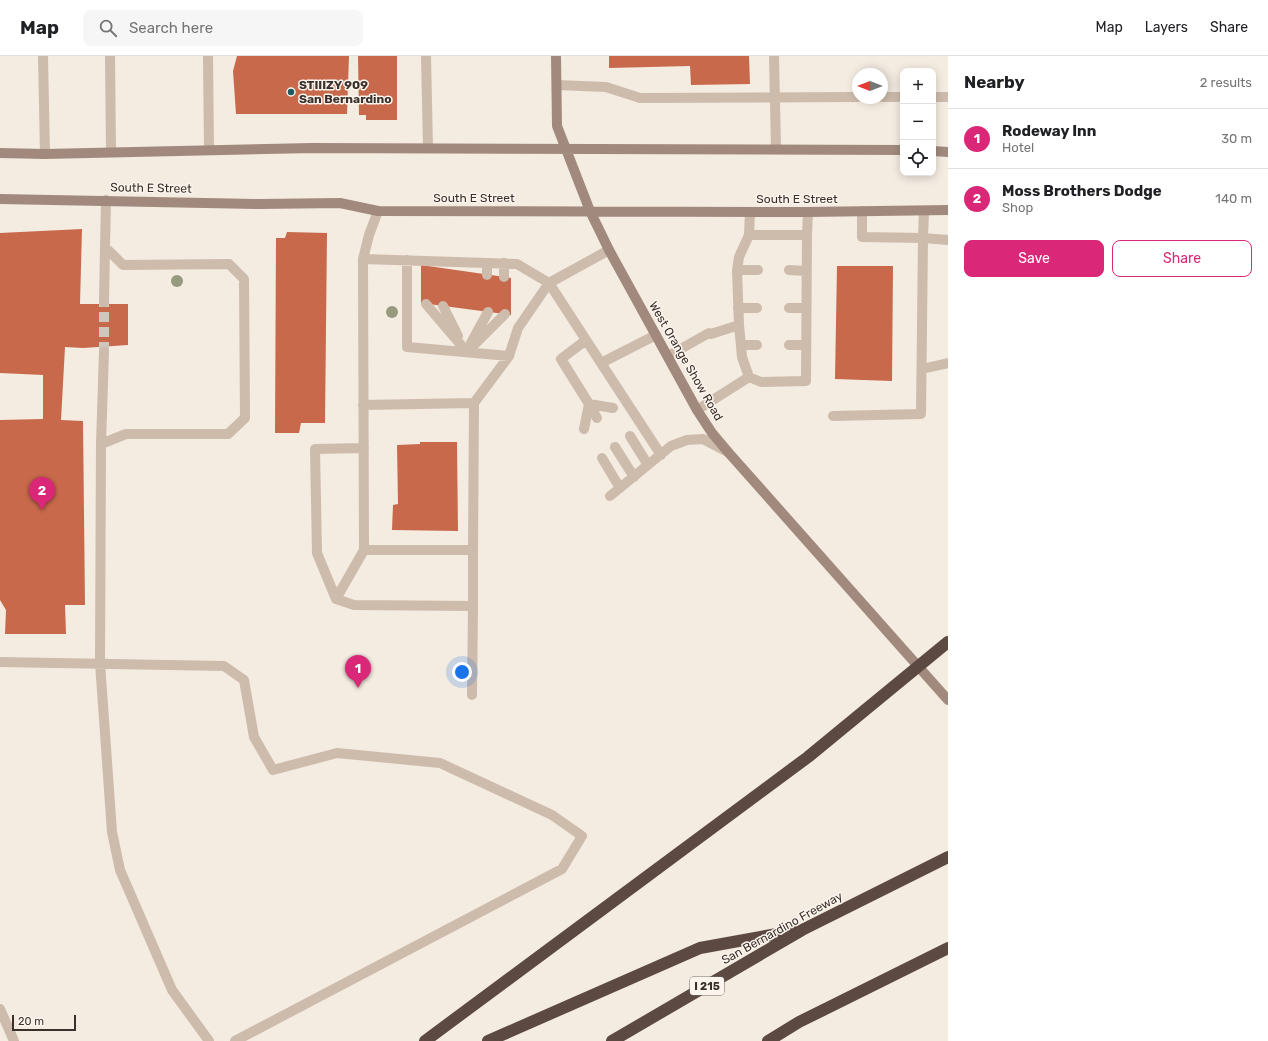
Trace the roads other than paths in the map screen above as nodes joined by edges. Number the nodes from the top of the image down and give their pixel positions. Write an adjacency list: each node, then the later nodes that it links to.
1 (43, 56): 23 (street)
2 (110, 56): 20 (street)
3 (208, 56): 17 (street)
4 (426, 56): 14 (street)
5 (556, 56): 7 (main road, West Orange Show Road)
6 (774, 56): 8 (street)
7 (557, 85): 8 (street); 15 (main road, West Orange Show Road)
8 (774, 97): 9 (street); 16 (street)
9 (852, 97)
10 (888, 97): 11 (street)
11 (900, 97)
12 (936, 97): 13 (street)
13 (948, 97)
14 (428, 148): 15 (main road); 17 (main road)
15 (565, 148): 16 (main road); 29 (main road, West Orange Show Road)
16 (776, 149): 18 (main road)
17 (209, 150): 20 (main road)
18 (900, 150)
19 (936, 151): 21 (main road)
20 (111, 152): 23 (main road)
21 (948, 152)
22 (0, 153): 23 (main road)
23 (45, 154)
24 (0, 199): 25 (main road, South E Street)
25 (106, 200): 28 (main road, South E Street); 37 (street)
26 (924, 210): 27 (main road, South E Street); 30 (main road, South E Street); 35 (street)
27 (948, 210)
28 (378, 211): 29 (main road, South E Street); 39 (street)
29 (590, 211): 31 (main road, South E Street); 38 (main road, West Orange Show Road)
30 (862, 211): 32 (main road, South E Street); 35 (street)
31 (750, 212): 32 (main road, South E Street); 33 (street)
32 (808, 212): 34 (street)
33 (749, 235): 34 (street); 43 (street)
34 (807, 235): 46 (street)
35 (923, 238): 36 (street); 72 (street)
36 (948, 240)
37 (105, 247): 50 (street); 83 (street)
38 (609, 250): 49 (street); 60 (main road, West Orange Show Road)
39 (363, 259): 40 (street); 76 (street)
40 (407, 260): 41 (street); 67 (street)
41 (487, 263): 42 (street); 47 (street)
42 (504, 263): 48 (street); 49 (street)
43 (737, 270): 44 (street); 53 (street)
44 (758, 270)
45 (789, 270): 46 (street)
46 (806, 271): 56 (street)
47 (487, 274)
48 (504, 277)
49 (549, 282): 61 (street); 68 (street)
50 (104, 302)
51 (426, 304): 67 (street)
52 (443, 306): 67 (street)
53 (738, 308): 54 (street); 59 (street)
54 (757, 308)
55 (789, 308): 56 (street)
56 (806, 308): 65 (street)
57 (488, 312): 67 (street)
58 (505, 314): 67 (street)
59 (739, 325): 62 (street); 69 (street)
60 (656, 335): 69 (main road, West Orange Show Road); 71 (street)
61 (586, 340): 71 (street); 75 (street)
62 (742, 345): 63 (street); 73 (street)
63 (757, 345)
64 (789, 345): 65 (street)
65 (806, 345): 73 (street)
66 (104, 352): 83 (street)
67 (467, 352): 68 (street)
68 (509, 356): 74 (street)
69 (668, 356): 78 (main road, West Orange Show Road)
70 (948, 363): 72 (street)
71 (601, 364): 87 (street)
72 (922, 369): 79 (street)
73 (749, 376): 78 (street)
74 (474, 403): 76 (street); 94 (street)
75 (589, 404): 77 (street); 80 (street); 81 (street)
76 (363, 405): 85 (street)
77 (613, 408)
78 (698, 410): 86 (main road, West Orange Show Road)
79 (833, 416)
80 (597, 418)
81 (584, 429)
82 (630, 436): 89 (street)
83 (101, 444): 99 (street)
84 (615, 447): 90 (street)
85 (364, 448): 93 (street); 95 (street)
86 (728, 452): 87 (street); 100 (main road, West Orange Show Road)
87 (661, 455): 89 (street)
88 (602, 458): 91 (street)
89 (648, 465): 90 (street)
90 (634, 477): 91 (street)
91 (620, 488): 92 (street)
92 (610, 496)
93 (364, 550): 94 (street); 95 (street)
94 (473, 550): 96 (street)
95 (336, 599): 96 (street)
96 (473, 606): 101 (street)
97 (948, 642): 100 (highway)
98 (0, 662): 99 (street)
99 (100, 663): 108 (street); 109 (street)
100 (919, 667): 102 (main road, West Orange Show Road); 110 (highway)
101 (472, 695)
102 (948, 700)
103 (948, 857): 104 (highway, San Bernardino Freeway / I 215)
104 (802, 930): 111 (highway); 112 (highway, San Bernardino Freeway / I 215)
105 (948, 948): 113 (highway)
106 (0, 1009): 107 (street)
107 (14, 1041)
108 (210, 1041)
109 (235, 1041)
110 (425, 1041)
111 (488, 1041)
112 (612, 1041)
113 (768, 1041)

